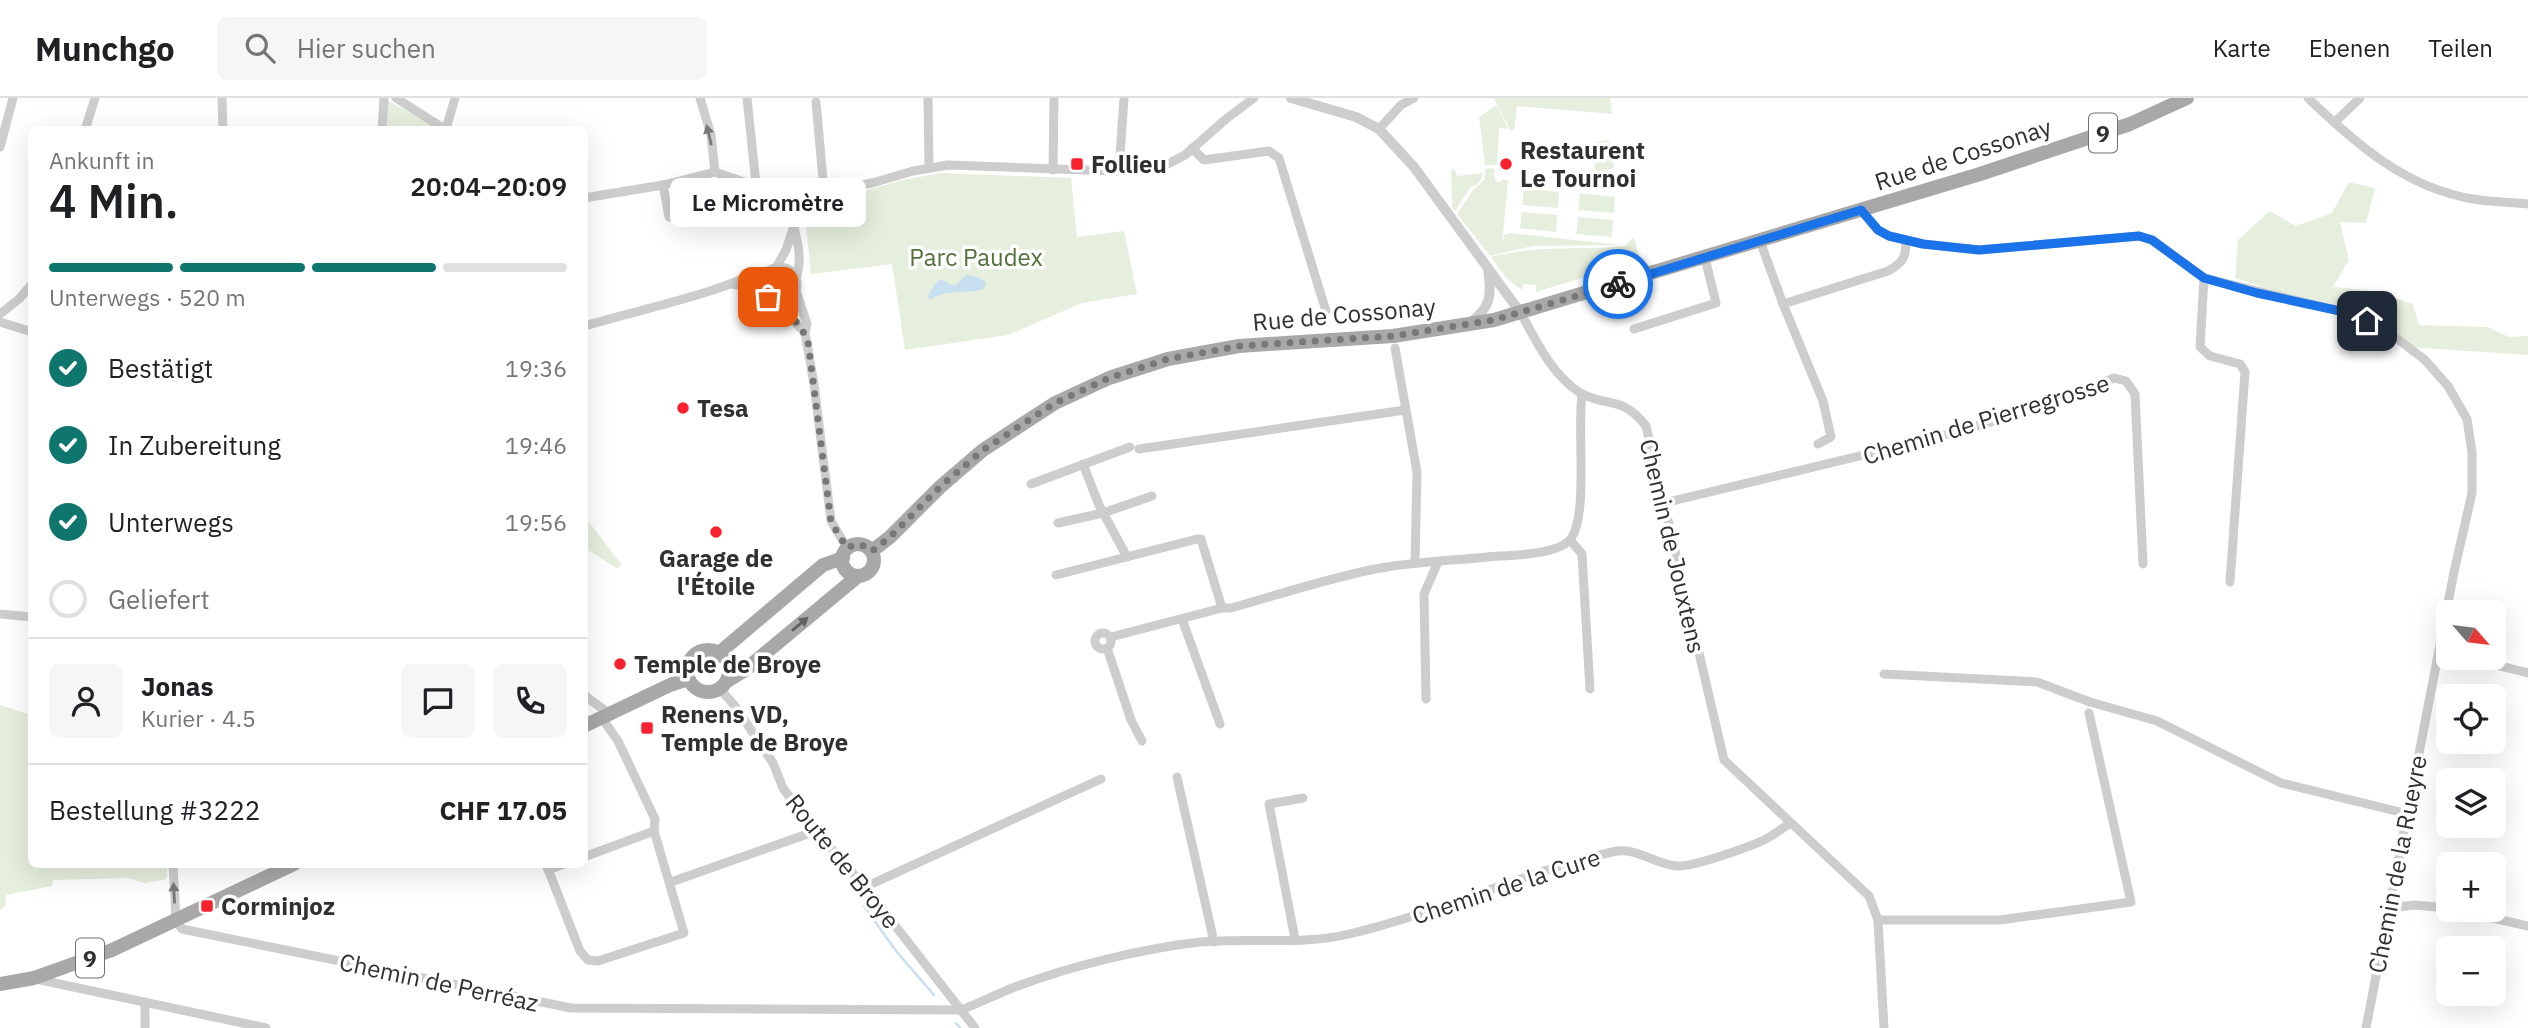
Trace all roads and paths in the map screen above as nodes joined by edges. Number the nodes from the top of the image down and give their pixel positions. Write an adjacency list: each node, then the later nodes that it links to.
1 (13, 98): 26 (street)
2 (94, 98): 20 (street)
3 (222, 98): 21 (street)
4 (384, 98): 22 (street)
5 (396, 98): 23 (street)
6 (455, 98): 24 (street)
7 (700, 98): 31 (street, one-way to 7)
8 (747, 98): 33 (street)
9 (928, 98): 28 (street)
10 (1054, 98): 29 (street)
11 (1124, 98): 30 (street)
12 (1254, 98): 27 (street)
13 (1291, 98): 25 (street, Chemin de Jouxtens)
14 (1413, 98): 25 (street)
15 (2308, 98): 19 (street)
16 (2360, 98): 19 (street)
17 (2182, 101): 39 (main road, Rue de Cossonay / 9)
18 (816, 102): 35 (street)
19 (2334, 122): 38 (street)
20 (86, 126)
21 (223, 126)
22 (382, 126)
23 (441, 126)
24 (447, 126)
25 (1379, 129): 45 (street, Chemin de Jouxtens)
26 (0, 147)
27 (1192, 148): 30 (street); 55 (street)
28 (929, 167): 29 (street); 35 (street)
29 (1053, 170): 30 (street)
30 (1119, 171)
31 (715, 172): 32 (street); 34 (street)
32 (729, 177): 33 (street); 34 (street)
33 (756, 184): 37 (street)
34 (663, 186): 36 (street)
35 (824, 191): 37 (street)
36 (588, 197)
37 (788, 197): 40 (street)
38 (2528, 204)
39 (1861, 210): 41 (main road, Rue de Cossonay / 9); 42 (street, Chemin de la Rueyre)
40 (793, 229): 44 (street); 47 (street)
41 (1760, 241): 43 (main road, Rue de Cossonay / 9); 54 (street)
42 (1906, 241): 48 (street, Chemin de la Rueyre); 54 (street)
43 (1705, 258): 56 (main road, Rue de Cossonay / 9); 61 (street)
44 (777, 266): 46 (street); 47 (street)
45 (1487, 268): 56 (street, Chemin de Jouxtens); 59 (street)
46 (767, 271): 49 (street); 51 (street)
47 (796, 278): 52 (street)
48 (2204, 278): 83 (street); 84 (street, Chemin de la Rueyre)
49 (732, 285): 51 (street); 60 (street)
50 (28, 289): 57 (street)
51 (763, 290): 53 (street)
52 (796, 291): 53 (street); 63 (street)
53 (776, 301): 63 (street)
54 (1783, 304): 67 (street)
55 (1326, 311)
56 (1520, 312): 59 (main road, Rue de Cossonay / 9); 65 (street, Chemin de Jouxtens)
57 (0, 314)
58 (0, 322): 62 (street)
59 (1468, 324): 75 (main road, Rue de Cossonay / 9)
60 (588, 325)
61 (1634, 329)
62 (28, 331)
63 (805, 333): 76 (street)
64 (1395, 348): 66 (street)
65 (1582, 394): 71 (street, Chemin de Jouxtens); 74 (street)
66 (1405, 410): 68 (street); 79 (street)
67 (1818, 444)
68 (1083, 464): 69 (street); 72 (street)
69 (1031, 484)
70 (1152, 496): 72 (street)
71 (1664, 503): 80 (street, Chemin de Pierregrosse); 108 (street, Chemin de Jouxtens)
72 (1103, 513): 73 (street); 77 (street)
73 (1058, 523)
74 (1570, 540): 78 (street); 98 (street)
75 (872, 551): 76 (main road); 82 (main road, Rue de Cossonay / 9)
76 (845, 553): 82 (main road); 91 (main road)
77 (1127, 557): 81 (street); 85 (street)
78 (1438, 562): 79 (street); 99 (street)
79 (1415, 563): 85 (street)
80 (2143, 564)
81 (1056, 575)
82 (858, 576): 97 (main road, Rue de Cossonay / 9, one-way to 82)
83 (2230, 582)
84 (2452, 600)
85 (1222, 608): 88 (street)
86 (0, 614): 87 (street)
87 (28, 617)
88 (1182, 619): 89 (street); 102 (street)
89 (1111, 638): 90 (street); 90 (street)
90 (1107, 648): 103 (street)
91 (719, 653): 96 (main road); 97 (main road)
92 (2506, 668): 94 (street)
93 (2439, 670): 107 (street, Chemin de la Rueyre)
94 (2528, 673)
95 (1884, 674): 107 (street)
96 (688, 679): 97 (main road); 100 (main road)
97 (724, 685): 110 (street, Route de Broye)
98 (1590, 689)
99 (1426, 699)
100 (592, 712): 109 (street)
101 (2090, 713): 119 (street)
102 (1220, 724)
103 (1142, 741)
104 (1177, 777): 124 (street)
105 (1101, 779): 116 (street)
106 (1303, 798): 123 (street)
107 (2408, 814): 118 (street, Chemin de la Rueyre)
108 (1791, 823): 119 (street, Chemin de Jouxtens); 123 (street, Chemin de la Cure)
109 (654, 831): 111 (street); 115 (street)
110 (816, 831): 115 (street); 116 (street, Route de Broye)
111 (588, 856)
112 (173, 868): 120 (street, one-way to 112)
113 (286, 868): 120 (main road, 9)
114 (547, 868): 115 (street)
115 (671, 882)
116 (865, 887): 128 (street, Route de Broye)
117 (2436, 907): 118 (street)
118 (2389, 908): 133 (street, Chemin de la Rueyre)
119 (1878, 920): 132 (street)
120 (176, 921): 125 (main road, 9); 128 (street, Chemin de Perréaz)
121 (2506, 921): 122 (street)
122 (2528, 926)
123 (1295, 939): 124 (street, Chemin de la Cure)
124 (1214, 942): 128 (street, Chemin de la Cure)
125 (34, 978): 126 (main road, 9); 127 (street)
126 (0, 984)
127 (145, 1002): 129 (street); 130 (street)
128 (961, 1010): 131 (street, Route de Broye)
129 (145, 1028)
130 (266, 1028)
131 (975, 1028)
132 (1884, 1028)
133 (2366, 1028)

